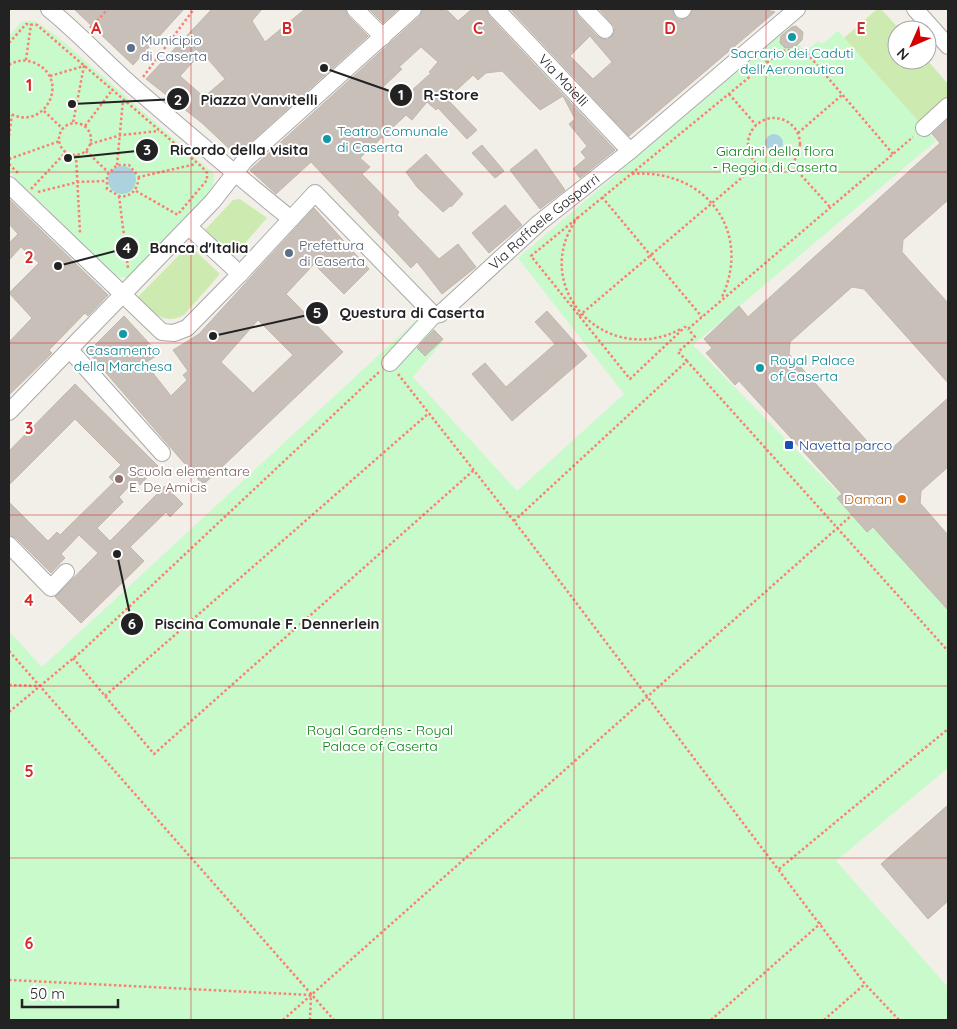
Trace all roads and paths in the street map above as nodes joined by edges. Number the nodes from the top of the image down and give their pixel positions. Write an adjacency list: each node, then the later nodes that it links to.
1 (49, 9): 12 (street)
2 (108, 9): 12 (path)
3 (194, 9): 21 (path)
4 (355, 9): 13 (street)
5 (413, 9): 13 (street)
6 (496, 9): 39 (street, Via Maielli)
7 (585, 9): 11 (street)
8 (915, 9): 15 (street)
9 (793, 11): 39 (street, Via Raffaele Gasparri)
10 (31, 24): 14 (path); 16 (path); 18 (path)
11 (605, 30)
12 (82, 36): 21 (street)
13 (383, 37): 49 (street)
14 (9, 43)
15 (948, 46)
16 (26, 60)
17 (9, 65): 19 (path)
18 (84, 66): 19 (path); 20 (path); 27 (path)
19 (50, 76): 25 (path)
20 (112, 90): 21 (path); 29 (path)
21 (129, 93): 32 (path); 34 (path); 49 (street)
22 (729, 94): 23 (path); 28 (path); 51 (path)
23 (842, 95): 33 (path); 41 (path)
24 (948, 106): 30 (street)
25 (44, 111): 26 (path); 31 (path)
26 (10, 114): 35 (path)
27 (73, 123): 29 (path); 31 (path)
28 (756, 125): 33 (path); 46 (path)
29 (85, 126): 37 (path)
30 (924, 128): 41 (path)
31 (63, 129): 36 (path)
32 (159, 130): 34 (path); 45 (path)
33 (798, 133): 47 (path)
34 (121, 135): 37 (path); 48 (path)
35 (9, 136)
36 (60, 141): 40 (path); 43 (path)
37 (90, 144): 38 (path)
38 (86, 151): 42 (path); 50 (path)
39 (630, 151): 75 (street, Via Raffaele Gasparri)
40 (66, 152): 42 (path); 57 (path)
41 (893, 154): 64 (path)
42 (76, 155): 54 (path)
43 (9, 159)
44 (9, 164): 53 (path)
45 (196, 164): 52 (path); 68 (path)
46 (758, 164): 47 (path); 63 (path)
47 (791, 164): 64 (path)
48 (117, 165): 50 (path); 52 (path)
49 (231, 171): 66 (street); 68 (street)
50 (108, 172): 55 (path)
51 (631, 174): 61 (path); 63 (path)
52 (139, 177): 58 (path)
53 (15, 180): 73 (street)
54 (78, 182): 55 (path); 59 (path); 69 (path)
55 (105, 182): 60 (path)
56 (28, 183): 57 (path)
57 (32, 187): 59 (path)
58 (135, 191): 60 (path); 68 (path)
59 (38, 192): 62 (path)
60 (119, 196): 71 (path)
61 (602, 197): 65 (path); 70 (path)
62 (45, 200)
63 (712, 203): 70 (path); 74 (path)
64 (830, 207): 74 (path)
65 (581, 213): 76 (path); 76 (path)
66 (291, 219): 72 (street); 75 (street)
67 (172, 221): 68 (path)
68 (183, 221): 72 (street); 73 (street)
69 (73, 228)
70 (650, 255): 76 (path); 77 (path)
71 (134, 261)
72 (240, 274): 73 (street)
73 (124, 295): 79 (street)
74 (722, 299): 77 (path)
75 (434, 315): 81 (street, Via Raffaele Gasparri)
76 (580, 315): 78 (path); 78 (path)
77 (702, 317): 78 (path)
78 (686, 328): 80 (path)
79 (70, 350): 82 (street); 84 (street)
80 (687, 361): 87 (path); 88 (path)
81 (390, 362): 83 (path); 93 (path)
82 (9, 412)
83 (429, 413): 85 (path); 96 (path)
84 (162, 453)
85 (474, 470): 87 (path); 96 (path)
86 (852, 515): 88 (path)
87 (514, 521): 97 (path)
88 (837, 528): 92 (path); 97 (path)
89 (9, 545): 90 (street)
90 (66, 572)
91 (9, 651): 95 (path)
92 (948, 651)
93 (73, 658): 95 (path); 96 (path)
94 (9, 685): 95 (path)
95 (39, 686): 98 (path); 104 (path)
96 (105, 696)
97 (647, 697): 100 (path); 104 (path)
98 (9, 712)
99 (948, 729): 100 (path)
100 (779, 869): 101 (path)
101 (821, 923): 103 (path); 108 (path)
102 (9, 980): 104 (path)
103 (865, 984): 109 (path); 110 (path)
104 (311, 995): 105 (path); 106 (path); 107 (path)
105 (283, 1020)
106 (310, 1020)
107 (334, 1020)
108 (711, 1020)
109 (824, 1020)
110 (900, 1020)

